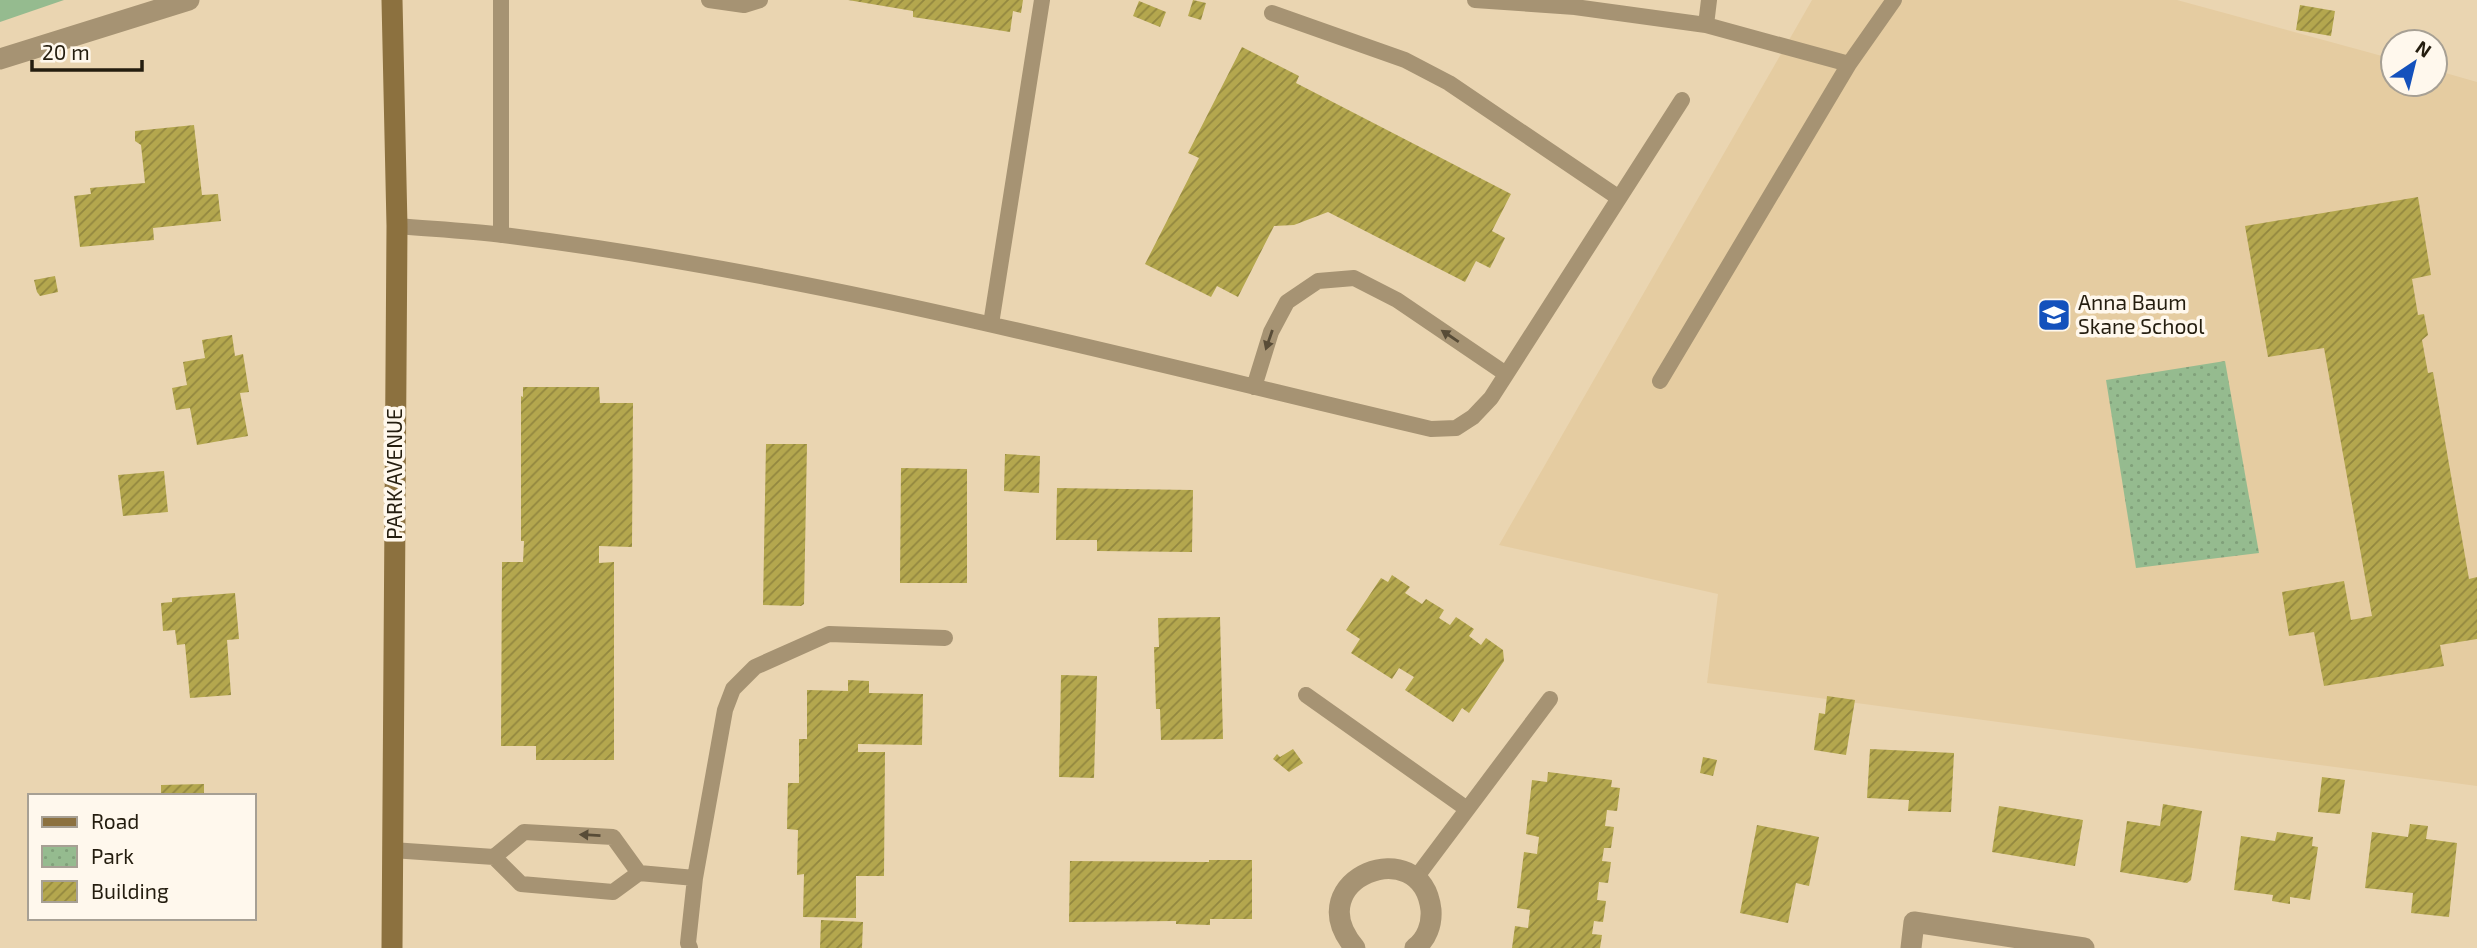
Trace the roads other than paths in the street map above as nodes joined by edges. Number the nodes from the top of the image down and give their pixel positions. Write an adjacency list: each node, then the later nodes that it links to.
1 (189, 0): 12 (street)
2 (392, 0): 16 (main road, PARK AVENUE)
3 (500, 0): 17 (lane)
4 (709, 0): 5 (lane)
5 (760, 0)
6 (1042, 0): 18 (lane)
7 (1475, 0): 11 (lane)
8 (1709, 0): 11 (lane)
9 (1894, 0): 13 (lane)
10 (1272, 13): 15 (lane)
11 (1706, 25): 13 (lane)
12 (0, 60)
13 (1849, 64): 20 (lane)
14 (1682, 100): 15 (lane)
15 (1619, 198): 19 (lane)
16 (397, 226): 17 (lane); 26 (main road, PARK AVENUE)
17 (501, 235): 18 (lane)
18 (991, 324): 21 (lane)
19 (1506, 374): 21 (lane); 21 (lane, one-way to 21)
20 (1660, 381)
21 (1254, 387)
22 (945, 638): 29 (lane)
23 (1306, 695): 25 (lane)
24 (1549, 699): 25 (lane)
25 (1467, 809): 30 (lane)
26 (392, 850): 27 (lane); 31 (main road, PARK AVENUE)
27 (494, 857): 28 (lane); 28 (lane, one-way to 27)
28 (639, 873): 29 (lane)
29 (695, 878): 32 (lane)
30 (1415, 879): 33 (street); 34 (street)
31 (392, 948)
32 (690, 948)
33 (1356, 948)
34 (1415, 948)
35 (1911, 948): 36 (street)
36 (2084, 948)

